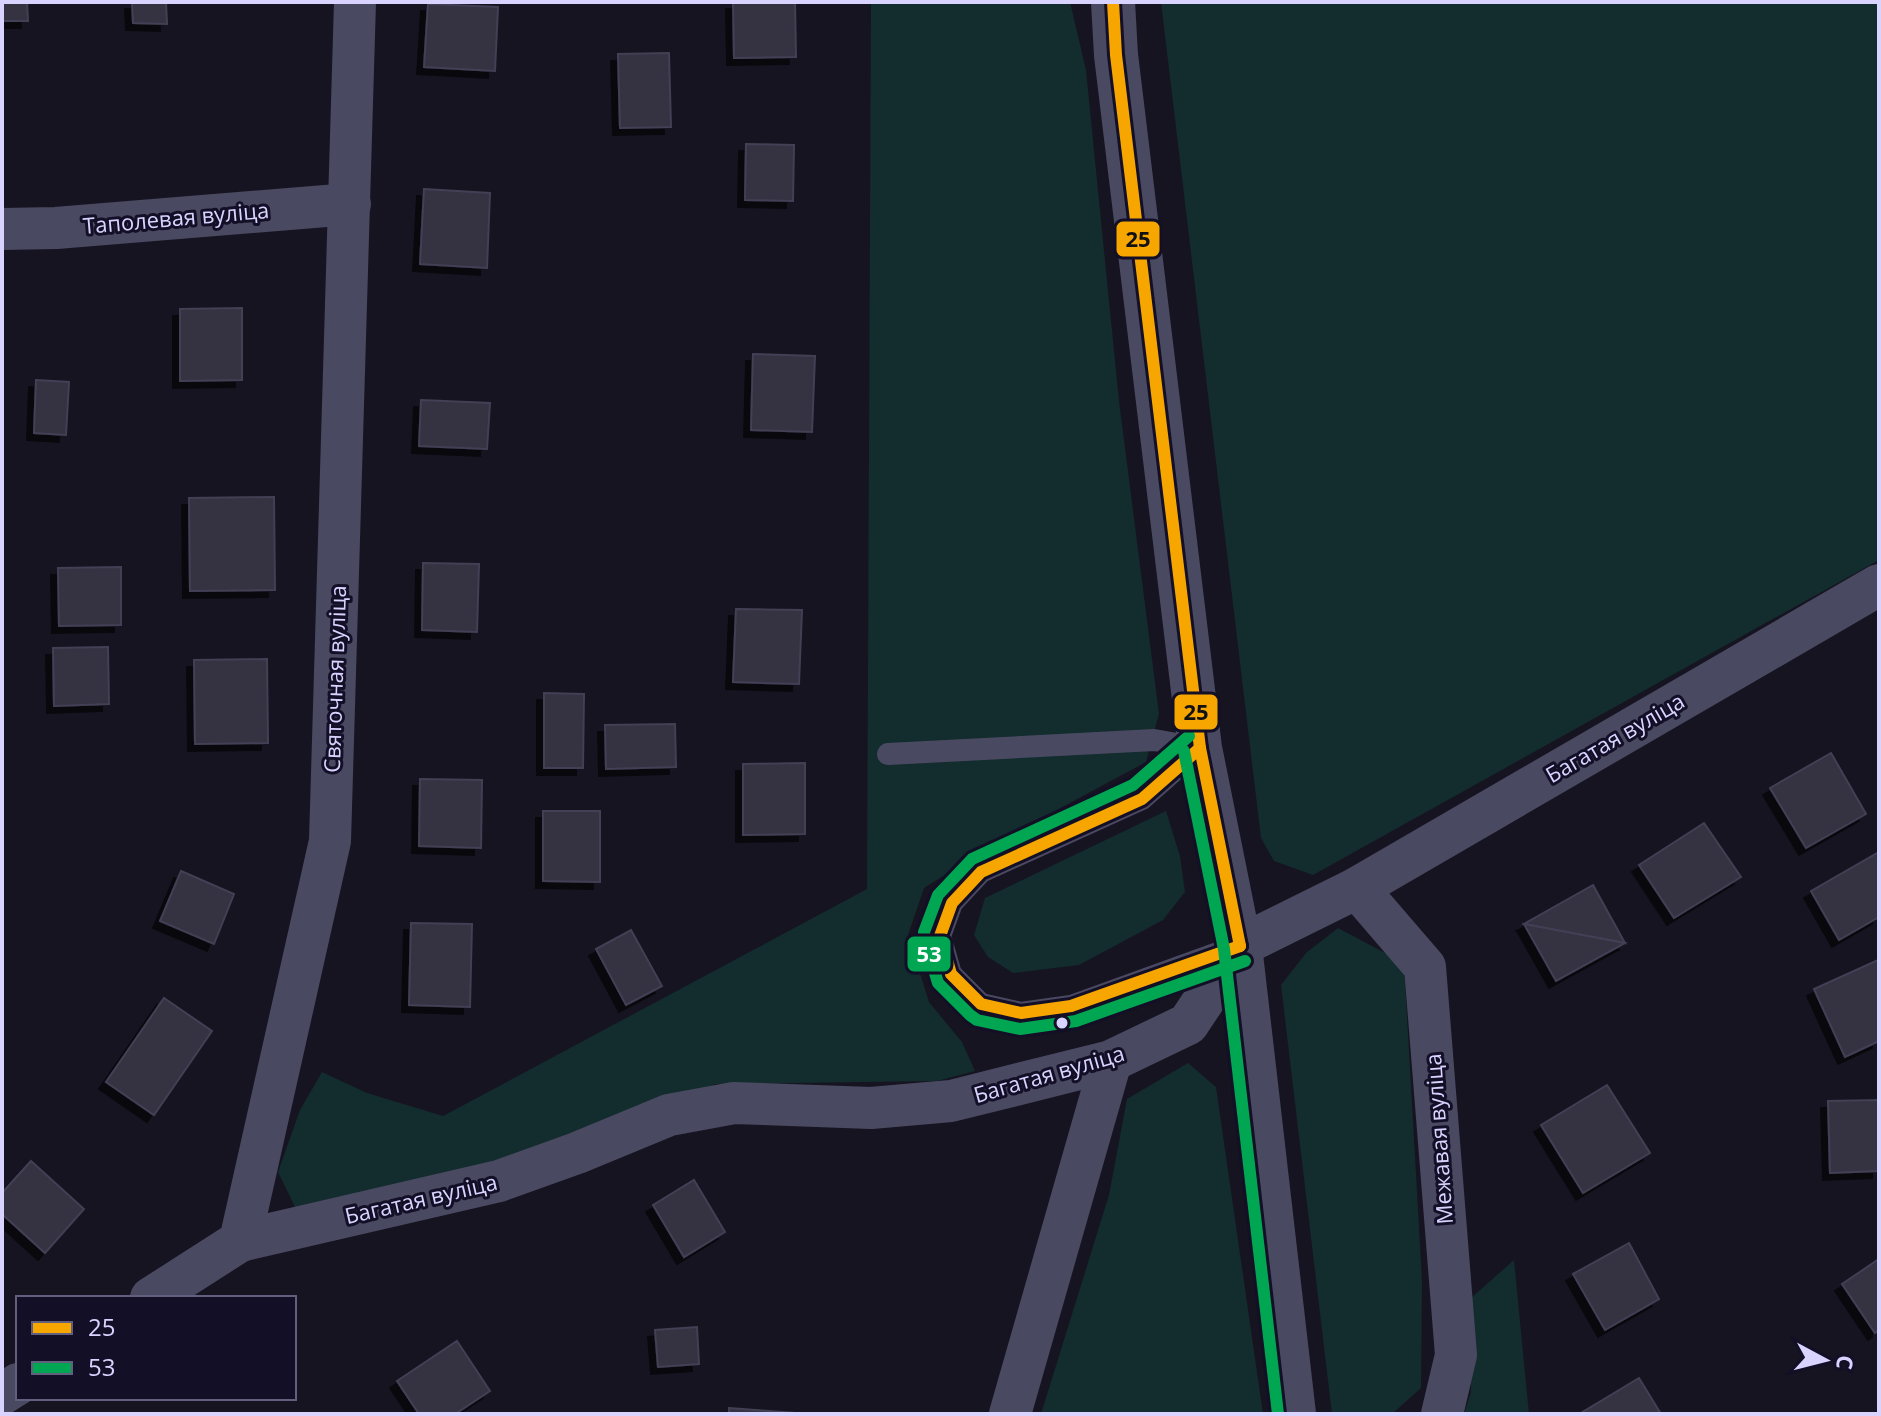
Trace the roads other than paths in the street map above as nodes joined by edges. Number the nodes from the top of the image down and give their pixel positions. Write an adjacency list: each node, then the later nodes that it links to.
1 (355, 2): 3 (street, Святочная вуліца)
2 (1113, 2): 6 (street)
3 (350, 204): 4 (street, Таполевая вуліца); 11 (street, Святочная вуліца)
4 (2, 229)
5 (1879, 585): 8 (street, Багатая вуліца)
6 (1200, 748): 7 (lane); 9 (street); 9 (lane)
7 (888, 754)
8 (1357, 888): 9 (street, Багатая вуліца); 15 (street, Межавая вуліца)
9 (1240, 946): 10 (street, Багатая вуліца); 14 (street)
10 (1111, 1061): 11 (street, Багатая вуліца); 13 (street)
11 (240, 1241): 12 (street)
12 (154, 1296)
13 (1010, 1414)
14 (1294, 1414)
15 (1442, 1414)

